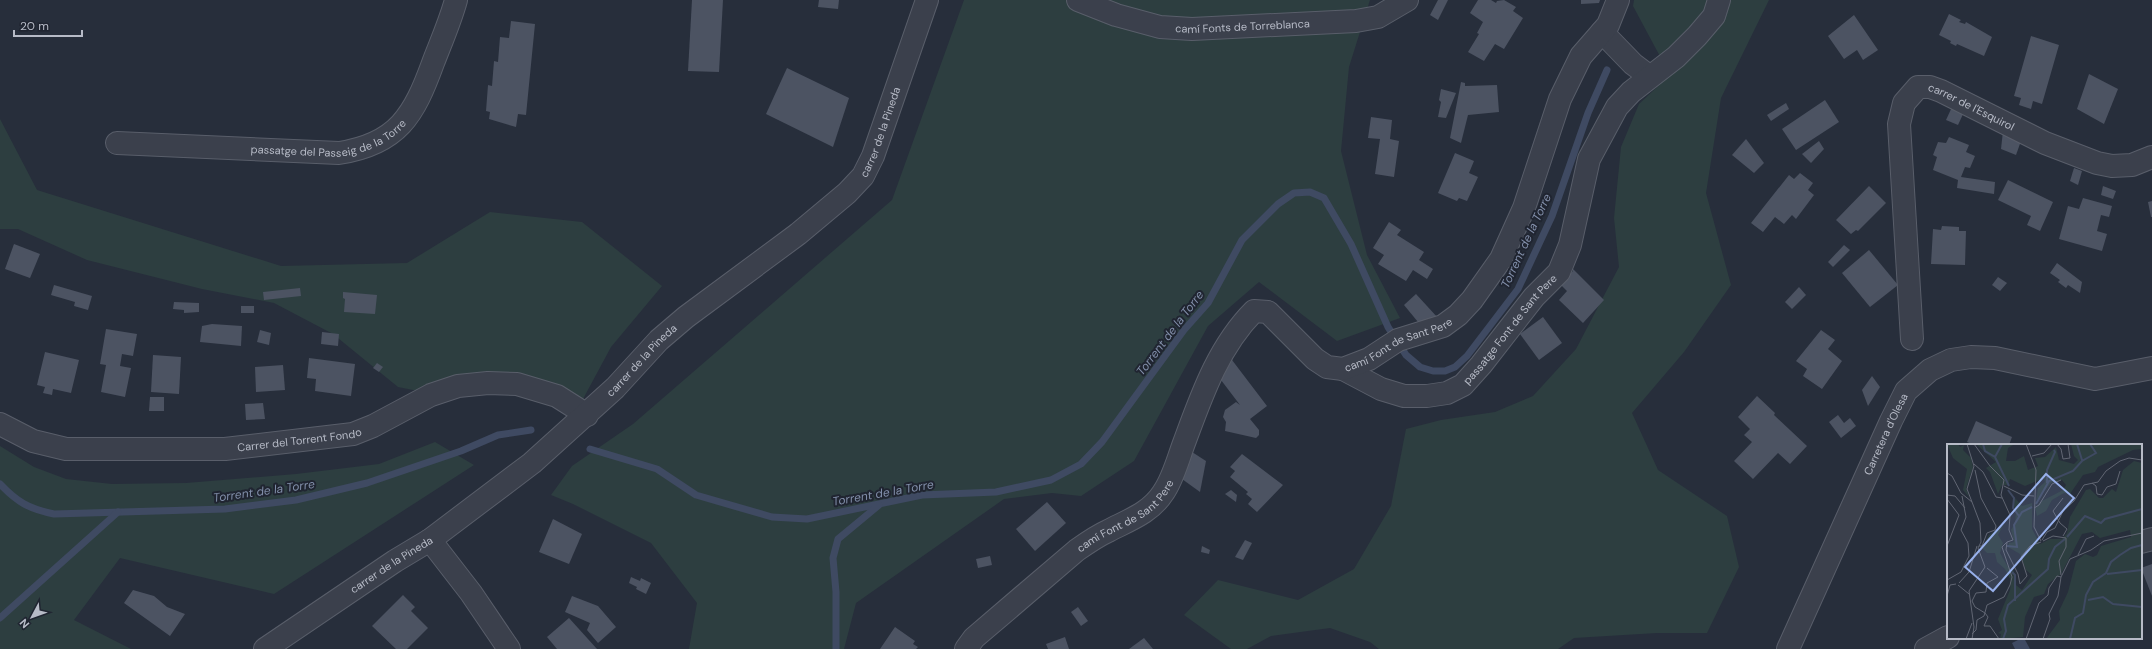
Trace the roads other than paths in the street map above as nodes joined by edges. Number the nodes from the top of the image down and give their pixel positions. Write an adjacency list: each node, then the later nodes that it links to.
1 (456, 0): 9 (street, passatge del Passeig de la Torre)
2 (927, 0): 14 (street, carrer de la Pineda)
3 (1078, 0): 4 (street, camí Fonts de Torreblanca)
4 (1407, 0)
5 (1618, 0): 7 (street)
6 (1719, 0): 8 (street)
7 (1602, 32): 8 (street); 13 (street, camí Font de Sant Pere)
8 (1649, 76): 13 (street, passatge Font de Sant Pere)
9 (117, 143)
10 (2152, 157): 11 (street, carrer de l'Esquirol)
11 (1912, 338)
12 (2152, 368): 23 (street, Carretera d'Olesa)
13 (1343, 369): 22 (street, camí Font de Sant Pere)
14 (587, 415): 15 (street, Carrer del Torrent Fondo); 17 (street, carrer de la Pineda)
15 (0, 424)
16 (2152, 539): 18 (street)
17 (430, 540): 20 (street, carrer de la Pineda); 21 (street)
18 (2142, 542)
19 (1947, 638): 24 (street)
20 (265, 649)
21 (509, 649)
22 (966, 649)
23 (1788, 649)
24 (1926, 649)

